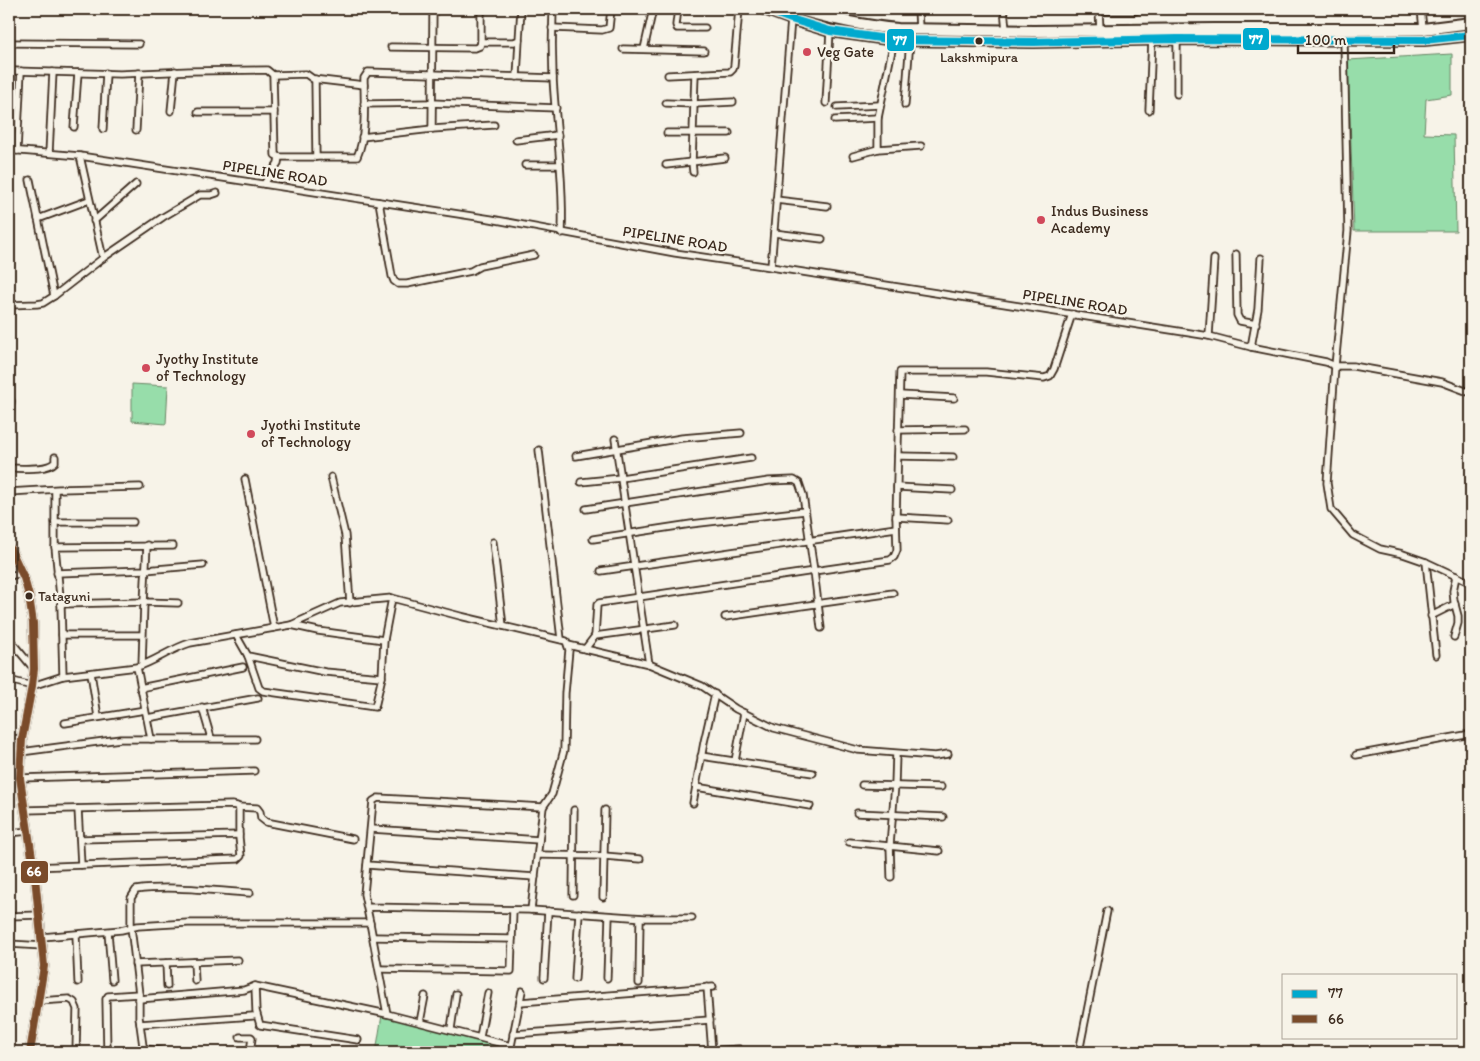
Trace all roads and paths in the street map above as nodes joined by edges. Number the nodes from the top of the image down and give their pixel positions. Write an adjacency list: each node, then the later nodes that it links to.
1 (433, 9): 37 (street)
2 (481, 9): 33 (street)
3 (521, 9): 28 (street)
4 (554, 9): 18 (street)
5 (611, 9): 18 (street)
6 (653, 9): 39 (street)
7 (678, 9): 19 (street)
8 (739, 9): 49 (street)
9 (764, 9): 16 (highway)
10 (798, 9): 21 (highway)
11 (918, 9): 21 (street)
12 (1004, 9): 22 (street)
13 (1140, 9): 15 (street)
14 (1421, 9): 20 (street)
15 (1099, 10): 23 (street)
16 (791, 19): 24 (highway); 104 (street)
17 (1471, 23): 20 (highway)
18 (552, 28): 53 (street)
19 (705, 28)
20 (1423, 28): 25 (highway)
21 (919, 29): 22 (highway)
22 (1006, 30): 23 (highway)
23 (1100, 30): 25 (highway)
24 (830, 31): 29 (highway); 60 (street)
25 (1126, 35): 30 (highway); 31 (highway)
26 (1471, 35): 32 (highway)
27 (1177, 39): 31 (highway); 32 (highway); 56 (street)
28 (519, 40): 33 (street); 52 (street)
29 (894, 40): 30 (highway); 63 (street)
30 (910, 40): 64 (street)
31 (1152, 40): 67 (street)
32 (1344, 40): 124 (street)
33 (481, 42): 37 (street)
34 (9, 43): 35 (street)
35 (139, 44)
36 (391, 47): 37 (street)
37 (432, 48): 48 (street)
38 (623, 49): 39 (street)
39 (644, 49): 40 (street)
40 (704, 51)
41 (9, 66): 42 (street)
42 (20, 71): 43 (street); 87 (street)
43 (53, 72): 45 (street); 88 (street)
44 (175, 72): 47 (street); 50 (street); 68 (street)
45 (78, 73): 46 (street); 74 (street)
46 (106, 73): 47 (street); 75 (street)
47 (139, 73): 77 (street)
48 (432, 73): 52 (street); 55 (street); 58 (street)
49 (695, 74): 51 (street); 62 (street)
50 (273, 75): 54 (street); 70 (street)
51 (668, 76)
52 (517, 77): 53 (street)
53 (553, 78): 66 (street)
54 (315, 79): 55 (street); 92 (street)
55 (364, 84): 61 (street)
56 (1177, 94)
57 (733, 102): 62 (street)
58 (432, 103): 61 (street); 66 (street); 76 (street)
59 (666, 103): 62 (street)
60 (826, 103)
61 (364, 104): 82 (street)
62 (694, 104): 80 (street)
63 (880, 105): 65 (street); 71 (street)
64 (904, 105)
65 (837, 107)
66 (556, 108): 81 (street)
67 (1149, 110)
68 (171, 111)
69 (198, 112): 70 (street)
70 (274, 112): 91 (street)
71 (878, 118): 72 (street); 85 (street)
72 (835, 120)
73 (494, 125): 76 (street)
74 (74, 127)
75 (103, 129)
76 (432, 129): 82 (street)
77 (136, 130)
78 (667, 133): 80 (street)
79 (730, 133): 80 (street)
80 (693, 134): 94 (street)
81 (558, 135): 83 (street); 97 (street)
82 (362, 137): 92 (street)
83 (516, 140)
84 (921, 146): 85 (street)
85 (878, 148): 90 (street)
86 (9, 150): 87 (street, PIPELINE ROAD)
87 (17, 151): 88 (street, PIPELINE ROAD)
88 (49, 153): 89 (street, PIPELINE ROAD)
89 (80, 156): 101 (street, PIPELINE ROAD); 103 (street)
90 (853, 156)
91 (279, 157): 92 (street); 101 (street)
92 (316, 157)
93 (725, 158): 94 (street)
94 (692, 162): 95 (street); 98 (street)
95 (666, 164)
96 (525, 165): 97 (street)
97 (560, 165): 109 (street)
98 (693, 172)
99 (30, 180): 107 (street)
100 (136, 184): 108 (street)
101 (264, 184): 105 (street, PIPELINE ROAD)
102 (217, 194): 114 (street)
103 (89, 200): 107 (street); 108 (street)
104 (776, 200): 106 (street); 110 (street)
105 (379, 202): 109 (street, PIPELINE ROAD); 113 (street)
106 (827, 206)
107 (38, 219): 118 (street)
108 (94, 221): 114 (street)
109 (562, 232): 117 (street, PIPELINE ROAD)
110 (774, 233): 111 (street); 117 (street)
111 (822, 239)
112 (1236, 254): 121 (street)
113 (534, 255)
114 (103, 258): 118 (street)
115 (1214, 258): 122 (street)
116 (1261, 258): 121 (street)
117 (771, 267): 120 (street, PIPELINE ROAD)
118 (54, 296): 119 (street)
119 (9, 305)
120 (1073, 314): 122 (street, PIPELINE ROAD); 126 (street)
121 (1256, 324): 123 (street)
122 (1209, 336): 123 (street, PIPELINE ROAD)
123 (1251, 347): 124 (street, PIPELINE ROAD)
124 (1335, 366): 125 (street); 167 (street)
125 (1471, 393)
126 (900, 395): 127 (street); 131 (street)
127 (954, 398)
128 (11, 402): 129 (street)
129 (9, 419)
130 (965, 429): 131 (street)
131 (898, 430): 137 (street)
132 (742, 433): 134 (street)
133 (615, 439): 134 (street)
134 (616, 448): 136 (street); 144 (street)
135 (539, 450): 201 (street)
136 (576, 456)
137 (898, 456): 139 (street); 147 (street)
138 (55, 457): 141 (street)
139 (953, 457)
140 (751, 458): 144 (street)
141 (9, 468)
142 (331, 477): 183 (street)
143 (245, 478): 192 (street)
144 (621, 478): 145 (street); 151 (street)
145 (581, 482)
146 (140, 487): 148 (street)
147 (897, 487): 149 (street); 154 (street)
148 (55, 490): 150 (street); 156 (street)
149 (952, 490)
150 (9, 492)
151 (624, 503): 152 (street); 153 (street); 159 (street)
152 (586, 508)
153 (805, 511): 159 (street); 161 (street)
154 (896, 517): 155 (street); 158 (street)
155 (948, 520)
156 (55, 522): 157 (street); 165 (street)
157 (133, 522)
158 (896, 528): 161 (street); 172 (street)
159 (629, 534): 160 (street); 169 (street)
160 (593, 540)
161 (808, 540): 169 (street); 172 (street)
162 (493, 542): 191 (street)
163 (147, 545): 165 (street); 166 (street); 170 (street)
164 (9, 546): 173 (main road)
165 (54, 546): 174 (street)
166 (173, 546)
167 (1426, 562): 176 (street); 187 (street)
168 (203, 565): 170 (street)
169 (634, 567): 171 (street); 179 (street)
170 (145, 570): 174 (street); 181 (street)
171 (601, 571)
172 (814, 571): 179 (street); 185 (street)
173 (22, 573): 175 (street); 210 (main road)
174 (57, 573): 184 (street)
175 (9, 576)
176 (1456, 576): 177 (street); 186 (street)
177 (1471, 583)
178 (893, 593): 185 (street)
179 (639, 597): 193 (street); 198 (street)
180 (392, 598): 183 (street); 191 (street); 202 (street)
181 (144, 602): 182 (street); 184 (street); 196 (street)
182 (178, 603)
183 (350, 603): 189 (street)
184 (61, 604): 195 (street)
185 (818, 604): 188 (street); 194 (street)
186 (1455, 604): 187 (street); 199 (street)
187 (1431, 616): 205 (street)
188 (725, 618)
189 (291, 625): 192 (street); 202 (street)
190 (675, 625): 193 (street)
191 (503, 626): 201 (street)
192 (274, 628): 197 (street)
193 (644, 628): 198 (street); 207 (street)
194 (821, 628)
195 (62, 635): 196 (street); 212 (street)
196 (142, 635): 208 (street)
197 (236, 635): 206 (street); 208 (street)
198 (595, 636): 204 (street)
199 (1454, 637)
200 (9, 639): 210 (street)
201 (561, 639): 203 (street)
202 (384, 640): 213 (street)
203 (568, 644): 204 (street); 247 (street)
204 (585, 649): 207 (street)
205 (1436, 655)
206 (248, 656): 213 (street); 213 (street)
207 (649, 664): 217 (street)
208 (140, 666): 211 (street); 216 (street)
209 (243, 666): 216 (street)
210 (34, 669): 215 (main road)
211 (91, 673): 212 (street); 222 (street)
212 (63, 676): 215 (street)
213 (382, 677)
214 (9, 680): 215 (street)
215 (32, 686): 229 (main road)
216 (140, 688): 220 (street)
217 (715, 694): 221 (street); 235 (street)
218 (258, 698): 219 (street)
219 (202, 708): 223 (street); 227 (street)
220 (144, 710): 222 (street); 223 (street)
221 (744, 713): 232 (street); 236 (street)
222 (98, 717): 224 (street)
223 (147, 718): 230 (street)
224 (65, 723)
225 (1471, 734): 234 (street)
226 (9, 738): 229 (street)
227 (211, 738): 228 (street); 230 (street)
228 (255, 738)
229 (22, 739): 231 (main road)
230 (151, 739): 231 (street)
231 (21, 752): 239 (main road)
232 (896, 754): 233 (street); 241 (street)
233 (948, 754)
234 (1356, 755)
235 (701, 756): 236 (street); 242 (street)
236 (735, 761): 238 (street)
237 (254, 771): 239 (street)
238 (814, 773)
239 (20, 778): 249 (main road)
240 (862, 785): 241 (street)
241 (895, 785): 243 (street); 253 (street)
242 (696, 787): 244 (street); 245 (street)
243 (941, 787)
244 (693, 803)
245 (810, 806)
246 (238, 807): 248 (street); 258 (street); 260 (street)
247 (543, 807): 255 (street); 261 (street)
248 (78, 809): 249 (street); 259 (street)
249 (24, 810): 256 (main road)
250 (574, 810): 266 (street)
251 (605, 810): 267 (street)
252 (857, 813): 253 (street)
253 (893, 814): 254 (street); 263 (street)
254 (943, 817)
255 (370, 829): 261 (street); 270 (street)
256 (28, 831): 257 (street); 271 (main road)
257 (9, 833)
258 (239, 834): 259 (street); 269 (street)
259 (80, 839): 269 (street)
260 (353, 839)
261 (539, 840): 265 (street)
262 (849, 842): 263 (street)
263 (890, 845): 264 (street); 273 (street)
264 (939, 851)
265 (538, 855): 266 (street); 272 (street)
266 (573, 855): 267 (street); 275 (street)
267 (604, 856): 268 (street); 276 (street)
268 (640, 859)
269 (81, 865): 271 (street)
270 (367, 865): 272 (street); 277 (street)
271 (34, 867): 283 (main road)
272 (535, 877): 279 (street)
273 (891, 877)
274 (250, 893): 289 (street)
275 (573, 895)
276 (604, 897)
277 (367, 907): 278 (street); 288 (street)
278 (513, 910): 279 (street); 294 (street)
279 (532, 910): 280 (street)
280 (548, 911): 282 (street); 302 (street)
281 (1107, 911): 337 (street)
282 (579, 913): 285 (street); 304 (street)
283 (40, 915): 284 (street); 292 (main road)
284 (9, 916)
285 (609, 916): 286 (street); 303 (street)
286 (640, 918): 287 (street); 308 (street)
287 (692, 918)
288 (370, 923): 289 (street); 293 (street)
289 (131, 927): 290 (street); 300 (street)
290 (108, 932): 291 (street); 305 (street)
291 (76, 935): 292 (street); 307 (street)
292 (42, 937): 296 (main road)
293 (373, 937): 294 (street); 301 (street)
294 (512, 939): 301 (street)
295 (9, 944): 296 (street)
296 (42, 946): 316 (main road)
297 (238, 960): 298 (street)
298 (194, 962): 299 (street); 306 (street)
299 (166, 963): 300 (street); 309 (street)
300 (135, 964): 314 (street)
301 (380, 969): 318 (street)
302 (544, 978)
303 (607, 978)
304 (575, 979)
305 (112, 980)
306 (195, 981)
307 (78, 982)
308 (639, 983)
309 (167, 986)
310 (255, 986): 314 (street); 318 (street); 327 (street)
311 (522, 991): 317 (street)
312 (488, 993): 325 (street)
313 (456, 994): 323 (street)
314 (139, 996): 322 (street); 332 (street)
315 (425, 996): 321 (street)
316 (39, 1001): 330 (main road); 331 (street)
317 (520, 1002): 320 (street); 324 (street)
318 (387, 1014): 321 (street)
319 (253, 1016): 322 (street)
320 (710, 1020): 324 (street); 336 (street)
321 (420, 1022): 323 (street)
322 (140, 1024): 333 (street)
323 (451, 1030): 325 (street)
324 (514, 1034): 328 (street)
325 (480, 1037): 328 (street)
326 (240, 1038): 334 (street)
327 (358, 1040)
328 (510, 1049)
329 (739, 1049): 336 (street)
330 (30, 1052)
331 (76, 1052)
332 (107, 1052)
333 (166, 1052)
334 (250, 1052)
335 (694, 1052): 336 (street)
336 (712, 1052)
337 (1079, 1052)

